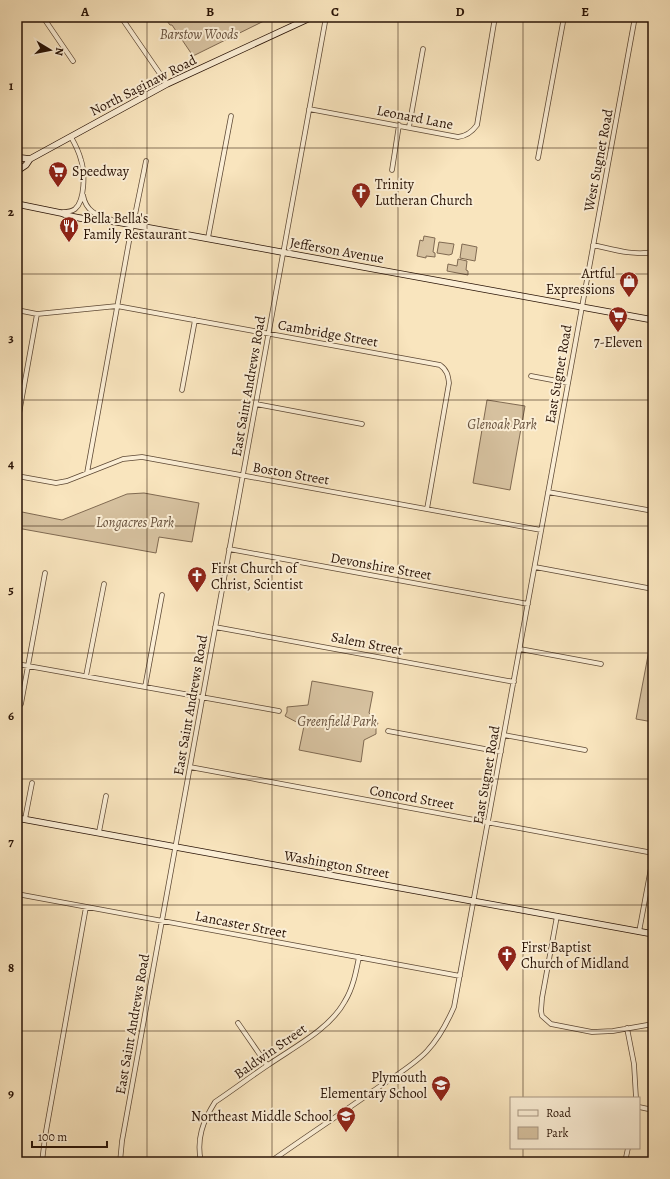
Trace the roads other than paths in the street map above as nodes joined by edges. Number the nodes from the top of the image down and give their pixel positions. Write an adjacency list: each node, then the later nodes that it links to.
1 (43, 17): 9 (street)
2 (121, 17): 10 (street)
3 (312, 17): 10 (street, North Saginaw Road)
4 (326, 17): 11 (street, East Saint Andrews Road)
5 (495, 17): 14 (street, Leonard Lane)
6 (564, 17): 16 (street)
7 (635, 17): 30 (street, West Sugnet Road)
8 (423, 49): 14 (street)
9 (73, 61)
10 (167, 84): 15 (street, North Saginaw Road)
11 (309, 109): 13 (street, Leonard Lane); 31 (street, East Saint Andrews Road)
12 (231, 116): 29 (street)
13 (399, 126): 14 (street, Leonard Lane); 20 (street)
14 (409, 127)
15 (71, 137): 17 (street, North Saginaw Road); 23 (street)
16 (538, 158)
17 (30, 159): 18 (street, North Saginaw Road); 21 (street, North Saginaw Road)
18 (17, 161)
19 (146, 161): 28 (street)
20 (392, 170)
21 (17, 171)
22 (17, 178): 24 (street)
23 (83, 188): 26 (street); 27 (street)
24 (17, 190)
25 (17, 204): 26 (street, Jefferson Avenue)
26 (61, 212): 27 (street, Jefferson Avenue)
27 (117, 222): 28 (street, Jefferson Avenue)
28 (132, 224): 29 (street, Jefferson Avenue); 33 (street)
29 (208, 238): 31 (street, Jefferson Avenue)
30 (593, 245): 32 (street); 34 (street, West Sugnet Road)
31 (283, 252): 34 (street, Jefferson Avenue); 39 (street, East Saint Andrews Road)
32 (653, 252)
33 (118, 306): 36 (street, Cambridge Street); 37 (street, Cambridge Street); 46 (street)
34 (582, 307): 38 (street, Jefferson Avenue); 41 (street, East Sugnet Road)
35 (17, 310): 36 (street, Cambridge Street)
36 (38, 314): 45 (street)
37 (194, 320): 39 (street, Cambridge Street); 42 (street)
38 (653, 320)
39 (269, 334): 43 (street, East Saint Andrews Road); 50 (street, Cambridge Street)
40 (531, 376): 41 (street)
41 (568, 383): 49 (street, East Sugnet Road)
42 (182, 390)
43 (256, 404): 44 (street); 48 (street, East Saint Andrews Road)
44 (362, 424)
45 (17, 426)
46 (87, 473): 47 (street, Boston Street); 48 (street, Boston Street)
47 (17, 476)
48 (243, 476): 50 (street, Boston Street); 53 (street, East Saint Andrews Road)
49 (548, 492): 51 (street); 52 (street, East Sugnet Road)
50 (427, 508): 52 (street, Boston Street)
51 (653, 511)
52 (541, 530): 54 (street, East Sugnet Road)
53 (229, 549): 59 (street, Devonshire Street); 60 (street, East Saint Andrews Road)
54 (535, 567): 57 (street); 59 (street, East Sugnet Road)
55 (45, 572): 64 (street)
56 (104, 584): 65 (street)
57 (653, 589)
58 (162, 595): 67 (street)
59 (528, 604): 61 (street, East Sugnet Road)
60 (215, 626): 66 (street, Salem Street); 68 (street, East Saint Andrews Road)
61 (520, 649): 63 (street); 66 (street, East Sugnet Road)
62 (17, 664): 64 (street)
63 (601, 664)
64 (28, 666): 65 (street); 69 (street)
65 (86, 676): 67 (street)
66 (514, 682): 72 (street, East Sugnet Road)
67 (145, 687): 68 (street)
68 (202, 698): 70 (street); 75 (street, East Saint Andrews Road)
69 (21, 704)
70 (279, 711)
71 (388, 731): 74 (street)
72 (504, 735): 73 (street); 74 (street, East Sugnet Road)
73 (586, 750)
74 (501, 752): 80 (street, East Sugnet Road)
75 (190, 767): 80 (street, Concord Street); 82 (street, East Saint Andrews Road)
76 (32, 783): 79 (street)
77 (106, 796): 81 (street)
78 (17, 818): 79 (street, Washington Street)
79 (24, 819): 81 (street, Washington Street)
80 (488, 822): 83 (street, Concord Street); 86 (street, East Sugnet Road)
81 (99, 832): 82 (street, Washington Street)
82 (175, 846): 86 (street, Washington Street); 89 (street, East Saint Andrews Road)
83 (653, 852)
84 (653, 857): 90 (street)
85 (17, 894): 87 (street, Lancaster Street)
86 (474, 902): 88 (street, Washington Street); 93 (street, East Sugnet Road)
87 (86, 907): 89 (street, Lancaster Street); 102 (street)
88 (557, 916): 90 (street, Washington Street); 96 (street)
89 (162, 921): 92 (street, Lancaster Street); 103 (street, East Saint Andrews Road)
90 (639, 932): 91 (street, Washington Street)
91 (653, 934)
92 (358, 957): 93 (street, Lancaster Street); 97 (street, Baldwin Street)
93 (460, 976): 105 (street, East Sugnet Road)
94 (238, 1023): 97 (street)
95 (653, 1024): 96 (street)
96 (627, 1028): 98 (street)
97 (268, 1065): 104 (street, Baldwin Street)
98 (636, 1097)
99 (640, 1107): 100 (street)
100 (653, 1110)
101 (628, 1149): 106 (street)
102 (42, 1162)
103 (120, 1162)
104 (202, 1162)
105 (270, 1162)
106 (625, 1162)

